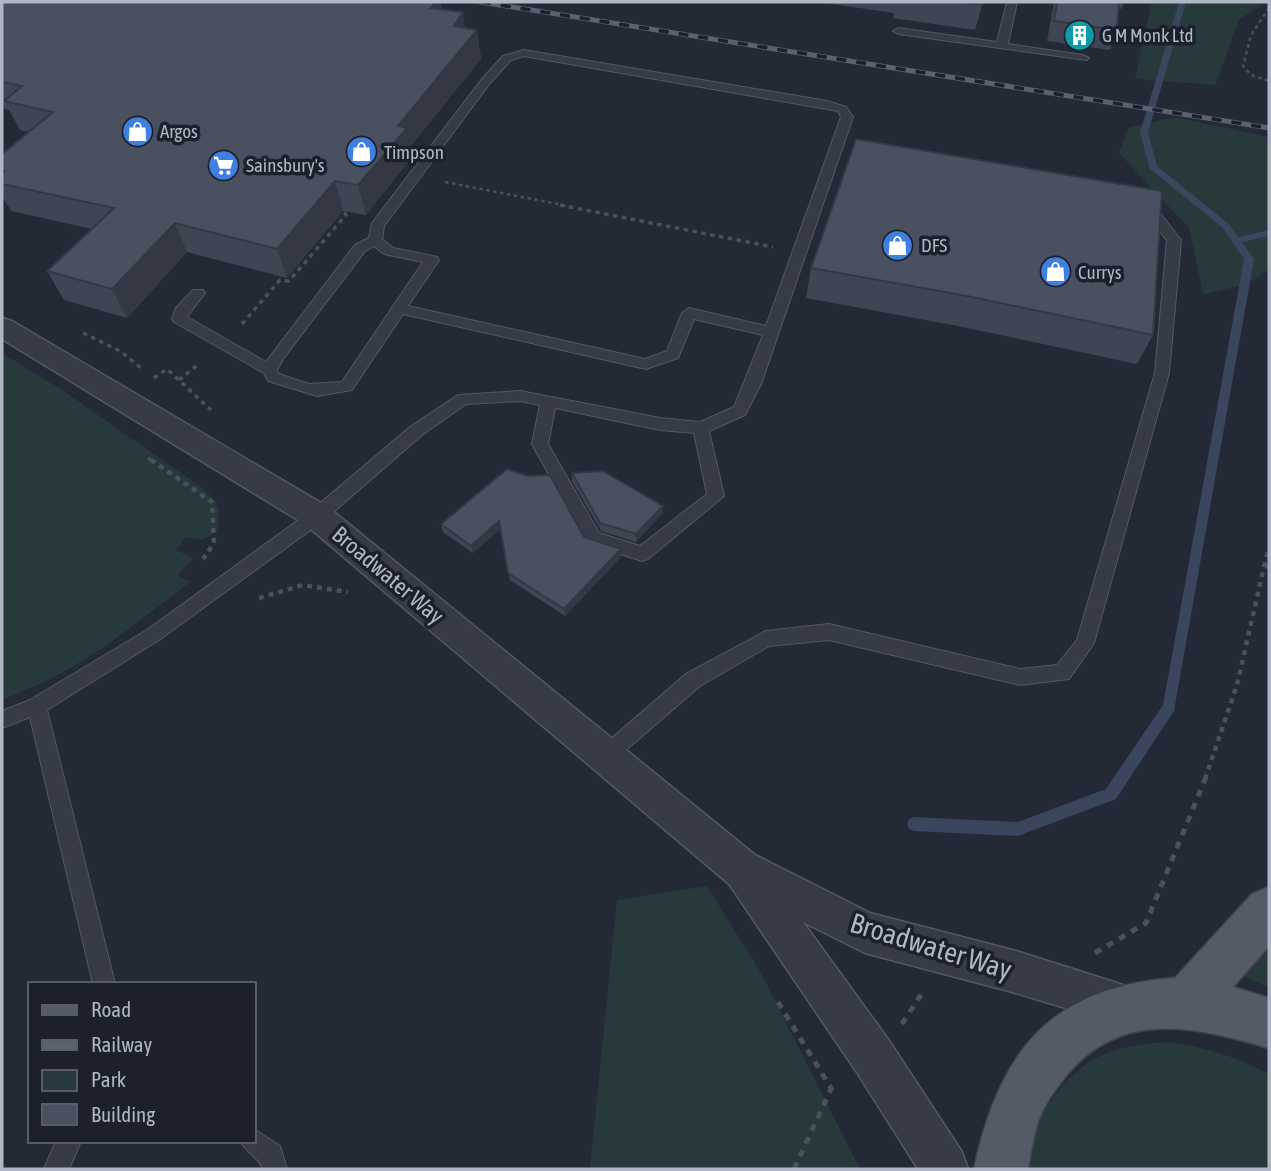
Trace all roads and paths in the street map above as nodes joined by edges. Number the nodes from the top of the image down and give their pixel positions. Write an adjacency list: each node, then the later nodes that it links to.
1 (1012, 2): 4 (lane)
2 (1269, 8): 6 (path)
3 (898, 31): 4 (lane)
4 (1002, 46): 5 (lane)
5 (1083, 58)
6 (1269, 81)
7 (414, 176): 10 (lane); 11 (path); 11 (lane)
8 (1127, 198): 33 (lane)
9 (343, 211): 16 (path)
10 (375, 240): 13 (lane); 17 (lane)
11 (800, 252): 15 (lane)
12 (198, 293): 16 (lane)
13 (400, 309): 15 (lane); 17 (lane)
14 (2, 327): 24 (street, Broadwater Way)
15 (772, 332): 22 (lane)
16 (224, 345): 17 (lane); 19 (path)
17 (270, 370)
18 (154, 379): 19 (path)
19 (179, 380): 21 (path)
20 (548, 403): 22 (lane); 22 (lane); 24 (lane)
21 (210, 409)
22 (701, 428)
23 (140, 453): 26 (path)
24 (317, 516): 31 (lane); 33 (street, Broadwater Way)
25 (1269, 547): 28 (path)
26 (202, 562)
27 (1269, 563): 28 (path)
28 (1263, 571): 37 (path)
29 (358, 600): 30 (path)
30 (247, 604)
31 (37, 706): 32 (lane); 38 (lane)
32 (2, 719)
33 (605, 756): 34 (street, Broadwater Way)
34 (741, 869): 36 (street, Broadwater Way); 43 (street, Broadwater Way)
35 (1269, 911): 40 (main road)
36 (936, 953): 41 (street, Broadwater Way); 43 (path)
37 (1081, 953)
38 (104, 982)
39 (775, 996): 48 (path)
40 (1186, 1001): 41 (main road); 42 (main road)
41 (1127, 1006): 50 (main road)
42 (1269, 1023)
43 (874, 1058): 49 (street, Broadwater Way)
44 (68, 1143): 46 (lane)
45 (256, 1143): 47 (lane)
46 (55, 1169)
47 (275, 1169)
48 (794, 1169)
49 (945, 1169)
50 (1001, 1169)

